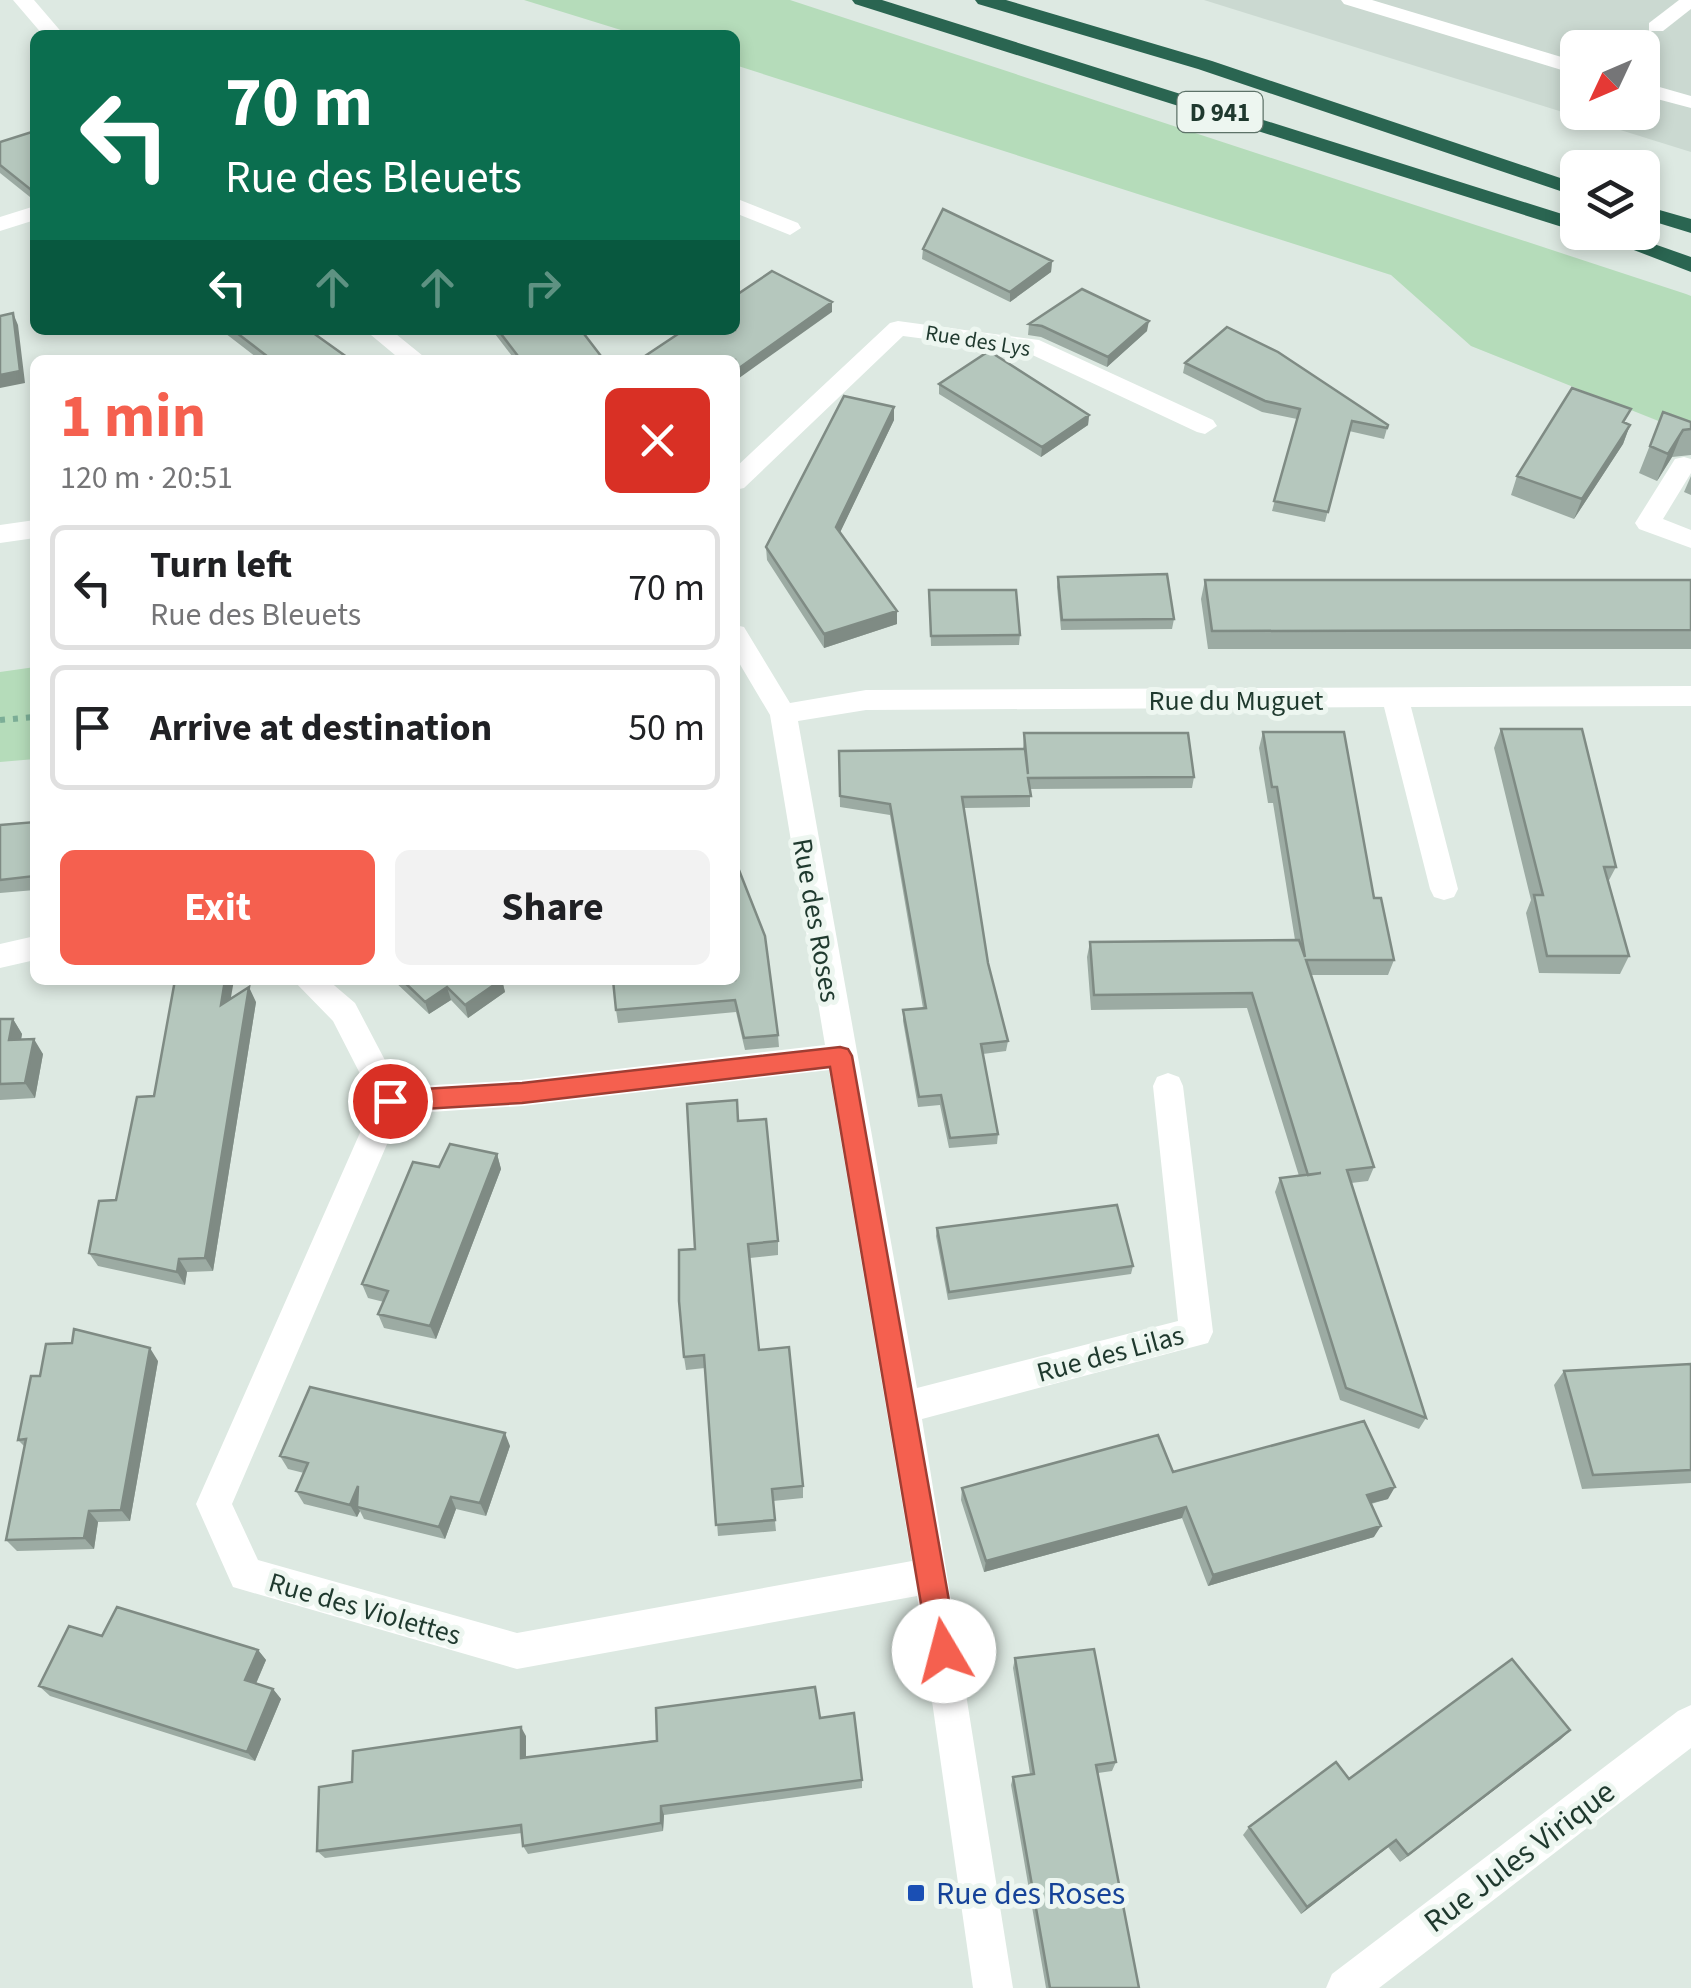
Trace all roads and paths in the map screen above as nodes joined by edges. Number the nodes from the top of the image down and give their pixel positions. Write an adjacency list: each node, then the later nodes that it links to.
1 (23, 0): 7 (street)
2 (862, 0): 15 (highway, D 941)
3 (984, 0): 11 (highway, D 941)
4 (1352, 0): 8 (street)
5 (1691, 2): 6 (street)
6 (1656, 27)
7 (50, 30)
8 (1560, 64)
9 (1660, 93): 10 (street)
10 (1691, 102)
11 (1560, 184)
12 (740, 207): 18 (street)
13 (30, 215): 16 (street)
14 (1660, 217): 17 (highway)
15 (1560, 220)
16 (0, 224)
17 (1691, 226)
18 (790, 228)
19 (1649, 250): 20 (highway)
20 (1691, 265)
21 (383, 335): 22 (street)
22 (409, 355)
23 (1205, 426): 25 (street, Rue des Lys)
24 (1684, 465): 28 (street)
25 (740, 477)
26 (30, 530): 27 (street)
27 (0, 534)
28 (1691, 538)
29 (740, 642): 32 (street, Rue des Roses)
30 (1691, 696): 31 (street, Rue du Muguet)
31 (1396, 700): 32 (street, Rue du Muguet); 35 (street)
32 (783, 714): 39 (street, Rue des Roses)
33 (30, 717): 34 (path)
34 (0, 720)
35 (1444, 889)
36 (30, 949): 37 (street)
37 (0, 956)
38 (314, 985): 41 (street)
39 (840, 1056): 41 (street); 42 (street, Rue des Roses)
40 (1168, 1086): 42 (street, Rue des Lilas)
41 (390, 1101): 43 (street, Rue des Violettes)
42 (902, 1408): 43 (street, Rue des Roses)
43 (932, 1575): 45 (street, Rue des Roses)
44 (1691, 1724): 46 (street, Rue Jules Virique)
45 (993, 1988)
46 (1346, 1988)

